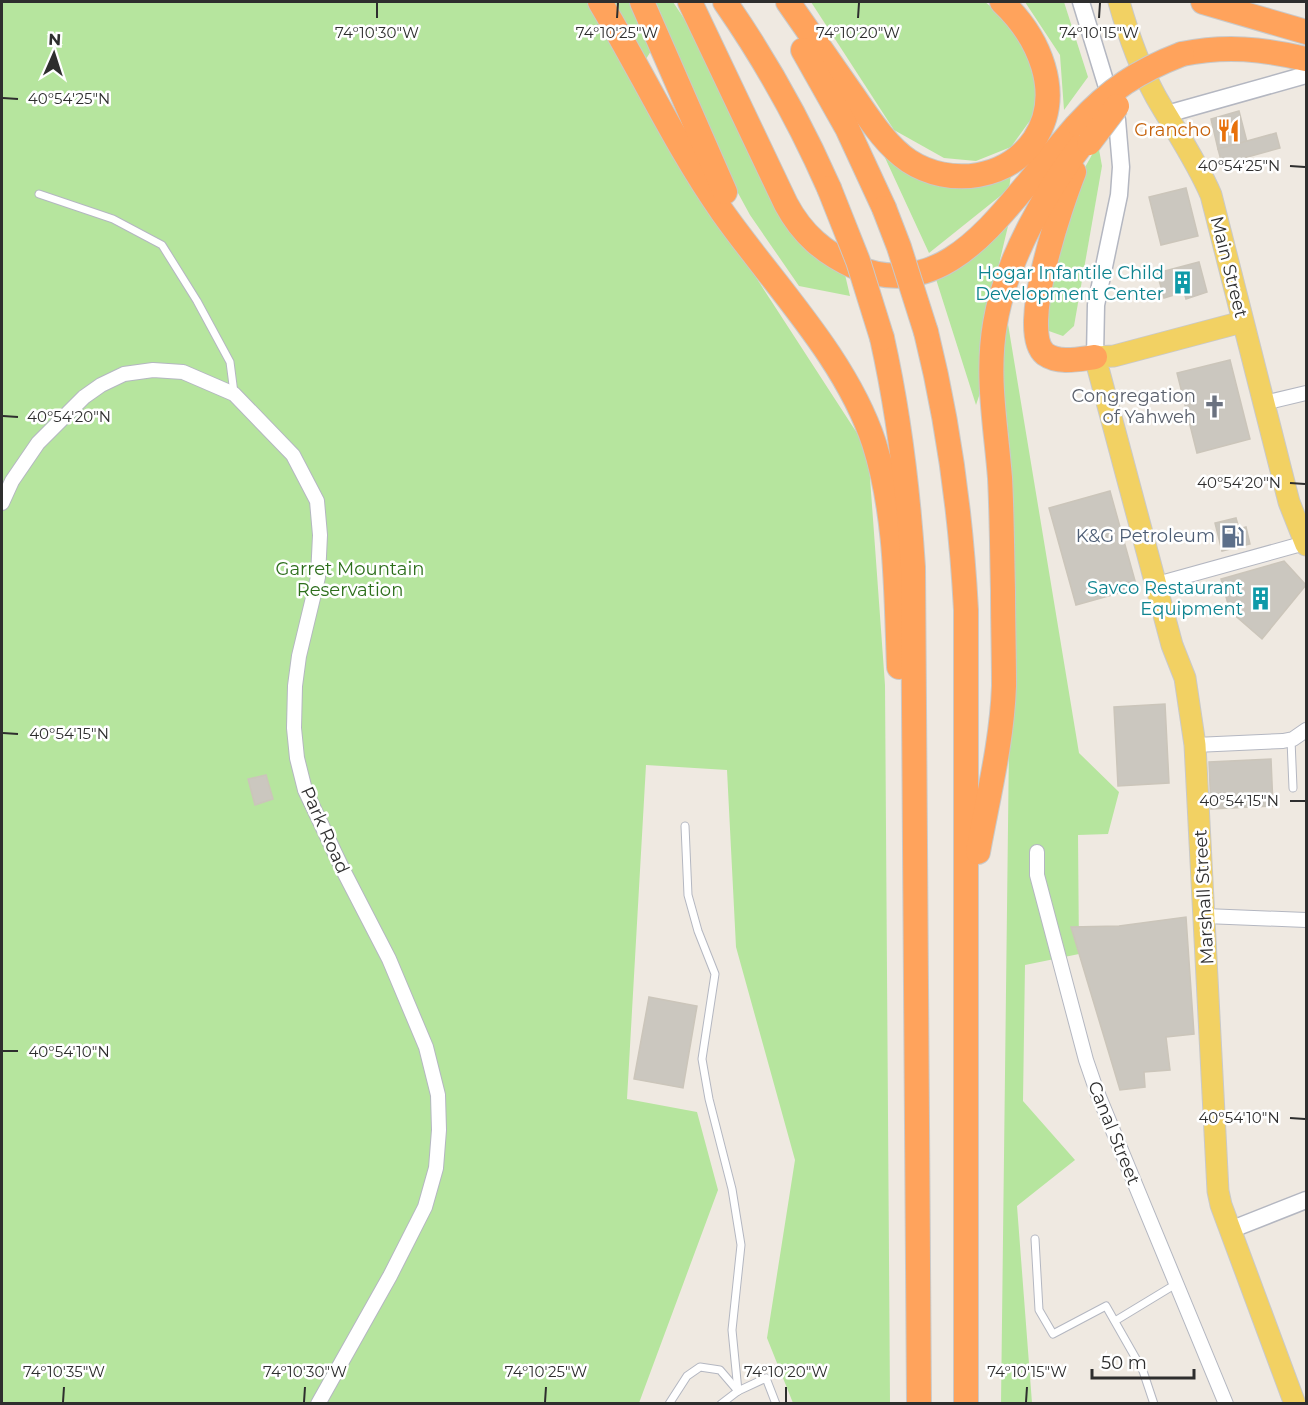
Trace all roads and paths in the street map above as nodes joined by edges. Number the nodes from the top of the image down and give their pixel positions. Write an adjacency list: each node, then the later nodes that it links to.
1 (600, 2): 17 (highway)
2 (642, 2): 17 (highway)
3 (690, 2): 15 (highway)
4 (725, 2): 26 (highway, bridge)
5 (772, 2): 33 (highway, bridge)
6 (788, 2): 7 (highway)
7 (1002, 2)
8 (1081, 2): 19 (street, Marshall Street)
9 (1119, 2): 14 (main road, Main Street)
10 (1203, 2): 11 (highway)
11 (1306, 32)
12 (1183, 57): 13 (highway); 15 (highway, bridge); 15 (highway, bridge)
13 (1304, 64): 14 (street)
14 (1167, 114): 18 (main road, Main Street)
15 (1084, 135): 19 (highway); 33 (highway)
16 (39, 194): 21 (lane)
17 (786, 298): 26 (highway)
18 (1242, 322): 19 (main road); 22 (main road, Main Street)
19 (1095, 357): 25 (main road, Marshall Street)
20 (1306, 393): 22 (street)
21 (234, 394): 23 (street, Park Road); 43 (street, Park Road)
22 (1264, 403): 24 (main road, Main Street)
23 (2, 503)
24 (1306, 544): 25 (street)
25 (1156, 584): 29 (main road, Marshall Street)
26 (915, 710): 47 (highway)
27 (1306, 730): 28 (street)
28 (1291, 740): 29 (street); 30 (lane)
29 (1195, 745): 34 (main road, Marshall Street)
30 (1293, 788)
31 (685, 826): 42 (lane)
32 (1037, 852): 39 (street, Canal Street)
33 (966, 915): 41 (highway)
34 (1204, 916): 35 (street); 37 (main road, Marshall Street)
35 (1306, 920)
36 (1306, 1200): 37 (street)
37 (1230, 1230): 52 (main road, Marshall Street)
38 (1035, 1239): 40 (lane)
39 (1176, 1284): 40 (lane); 51 (street, Canal Street)
40 (1115, 1321): 50 (lane)
41 (965, 1333): 48 (highway); 49 (highway)
42 (738, 1391): 44 (lane); 45 (lane); 46 (lane)
43 (318, 1404)
44 (669, 1404)
45 (721, 1404)
46 (776, 1404)
47 (919, 1404)
48 (966, 1404)
49 (983, 1404)
50 (1154, 1404)
51 (1226, 1404)
52 (1295, 1404)

